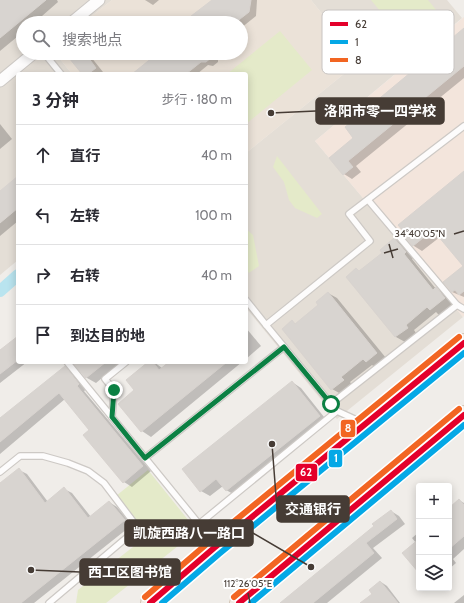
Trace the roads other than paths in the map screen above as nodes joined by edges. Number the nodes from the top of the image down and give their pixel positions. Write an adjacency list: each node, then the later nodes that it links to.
1 (99, 0): 2 (street)
2 (79, 16)
3 (26, 60): 6 (street)
4 (50, 60): 5 (lane)
5 (59, 72)
6 (0, 81)
7 (464, 126): 8 (lane)
8 (368, 200): 10 (lane); 12 (lane)
9 (248, 302): 12 (lane)
10 (457, 305): 11 (lane); 17 (lane)
11 (464, 309)
12 (266, 325): 14 (lane)
13 (464, 343): 21 (main road)
14 (284, 347): 17 (lane); 22 (lane)
15 (69, 364): 20 (lane)
16 (124, 364): 20 (lane)
17 (331, 404): 18 (lane)
18 (338, 411): 21 (lane); 22 (lane)
19 (464, 415): 26 (main road)
20 (112, 417): 22 (lane)
21 (365, 424): 25 (main road)
22 (145, 458)
23 (0, 472): 24 (lane)
24 (49, 603)
25 (150, 603)
26 (238, 603)

